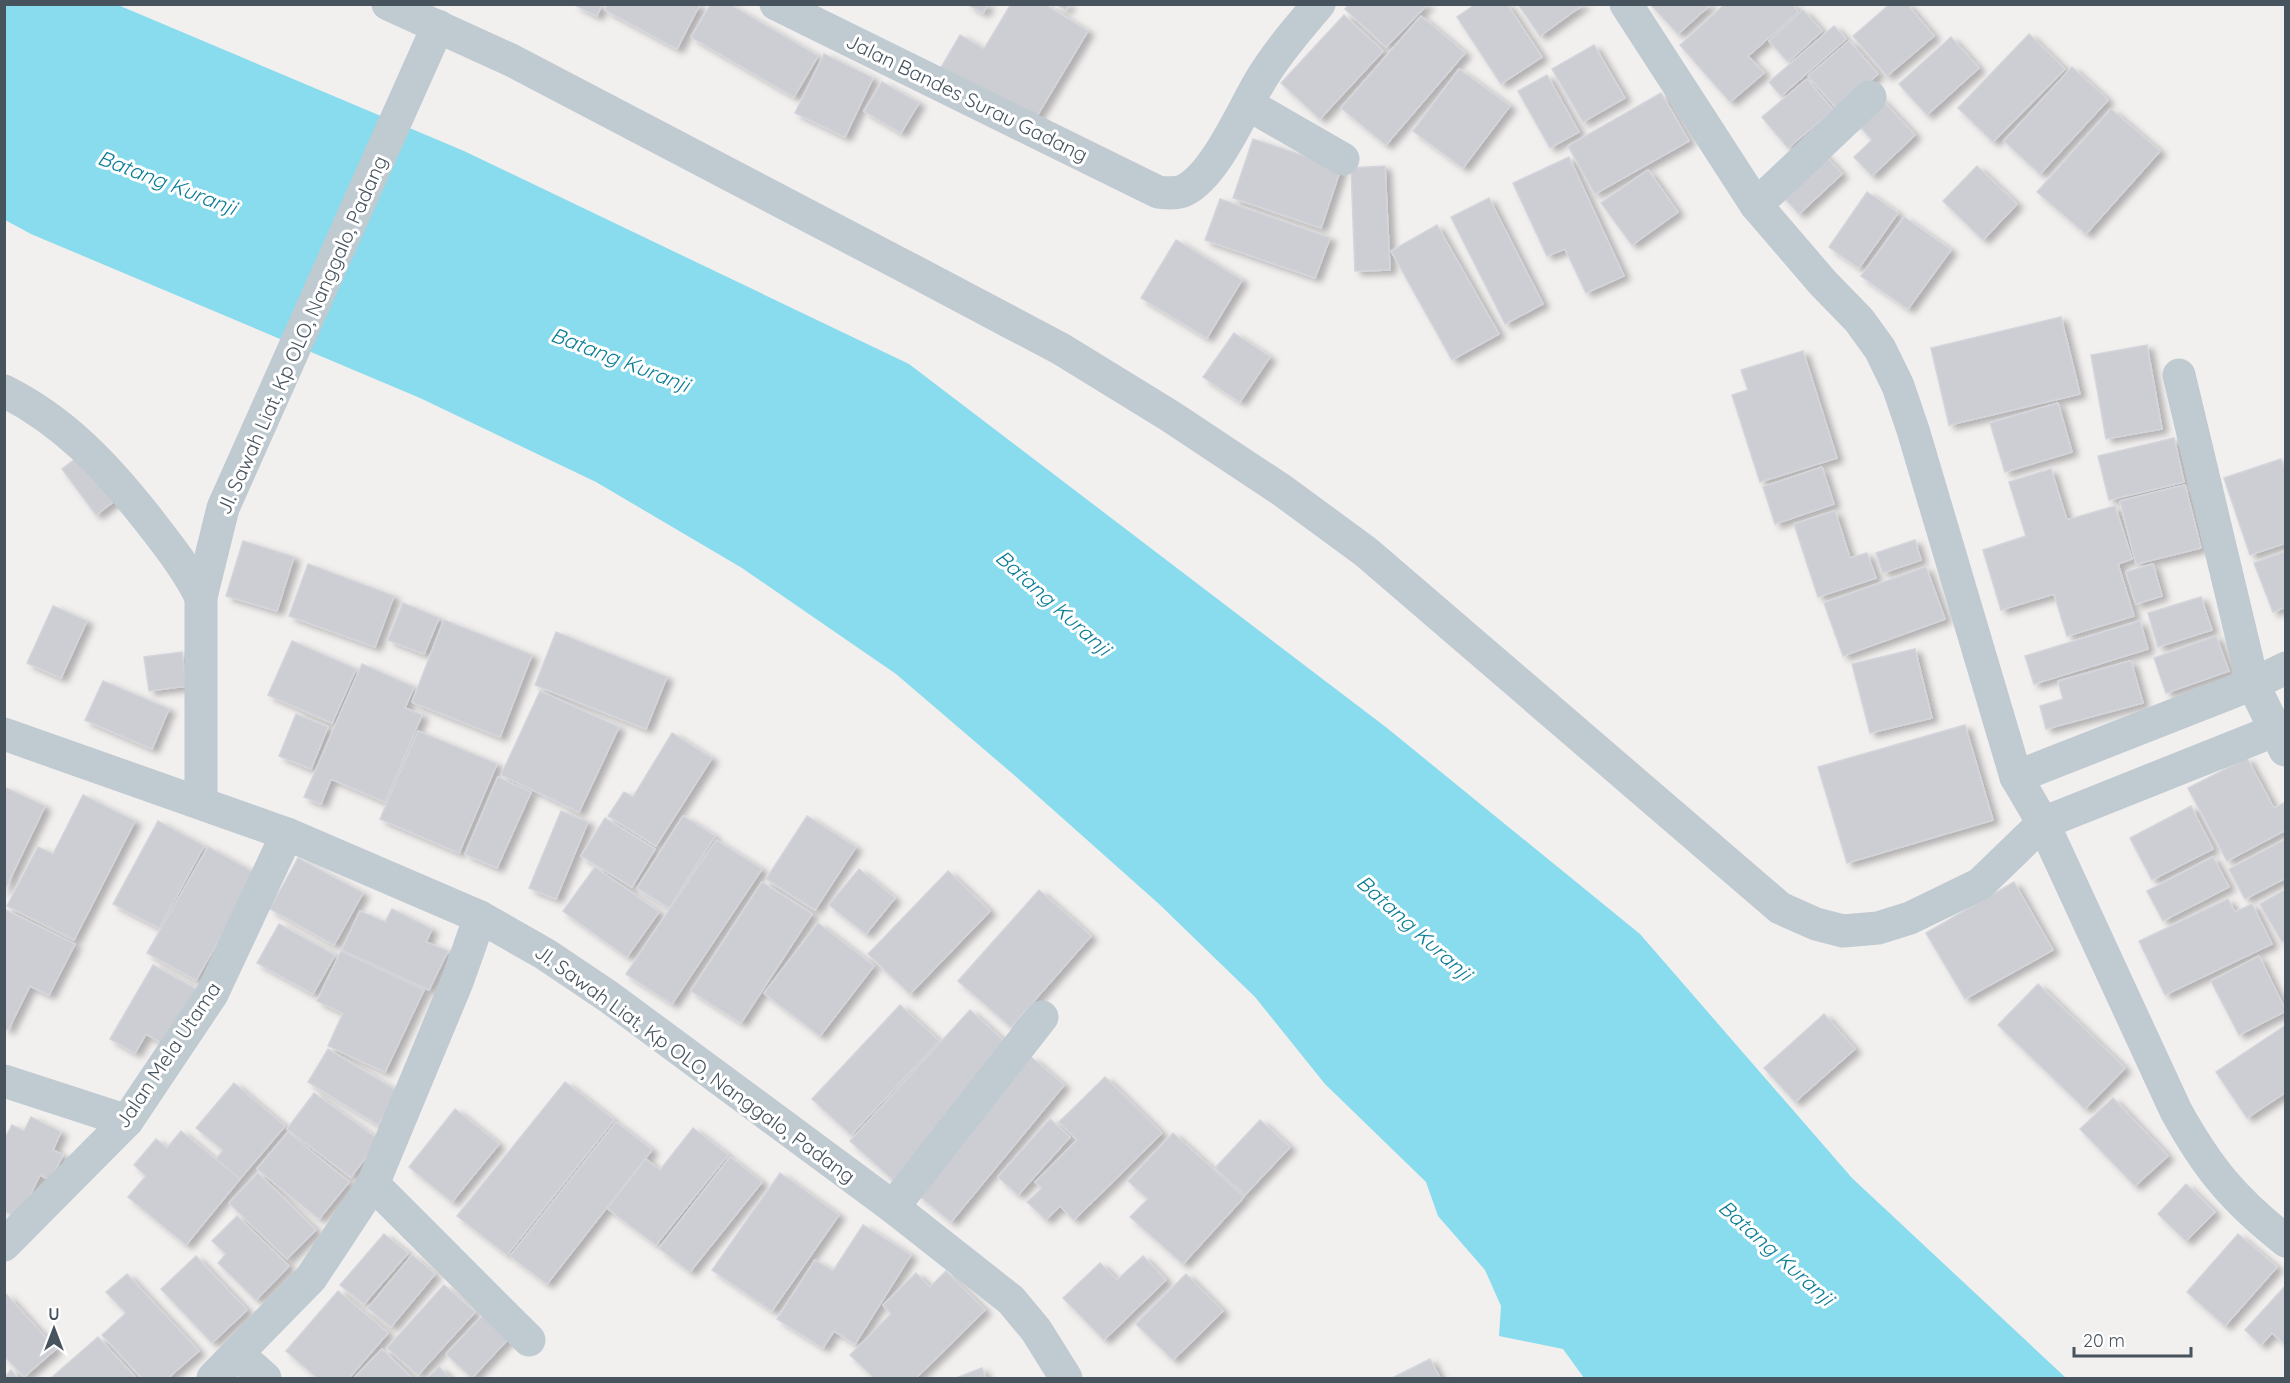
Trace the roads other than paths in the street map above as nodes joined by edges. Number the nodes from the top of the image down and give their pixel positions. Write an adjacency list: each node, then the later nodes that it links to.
1 (388, 4): 5 (street)
2 (776, 4): 7 (street, Jalan Bandes Surau Gadang)
3 (1319, 4): 7 (street)
4 (1626, 4): 9 (street)
5 (432, 40): 12 (street, Jl. Sawah Liat, Kp OLO, Nanggalo, Padang); 19 (street)
6 (1870, 97): 9 (street)
7 (1249, 105): 8 (street)
8 (1343, 159)
9 (1756, 205): 17 (street)
10 (2179, 375): 14 (street)
11 (4, 392): 12 (street)
12 (201, 597): 18 (street, Jl. Sawah Liat, Kp OLO, Nanggalo, Padang)
13 (2286, 668): 14 (street)
14 (2253, 684): 16 (street); 17 (street)
15 (4, 734): 18 (street, Jl. Sawah Liat, Kp OLO, Nanggalo, Padang)
16 (2282, 736): 19 (street)
17 (2016, 777): 19 (street)
18 (201, 802): 20 (street, Jl. Sawah Liat, Kp OLO, Nanggalo, Padang)
19 (2043, 823): 27 (street)
20 (287, 834): 21 (street, Jl. Sawah Liat, Kp OLO, Nanggalo, Padang); 24 (street, Jalan Mela Utama)
21 (480, 917): 25 (street); 26 (street, Jl. Sawah Liat, Kp OLO, Nanggalo, Padang)
22 (1042, 1017): 26 (street)
23 (4, 1081): 24 (street)
24 (127, 1121): 28 (street, Jalan Mela Utama)
25 (373, 1184): 29 (street); 30 (street)
26 (893, 1207): 33 (street, Jl. Sawah Liat, Kp OLO, Nanggalo, Padang)
27 (2286, 1241)
28 (4, 1245)
29 (529, 1340)
30 (238, 1355): 31 (street); 32 (street)
31 (213, 1378)
32 (265, 1378)
33 (1066, 1378)

